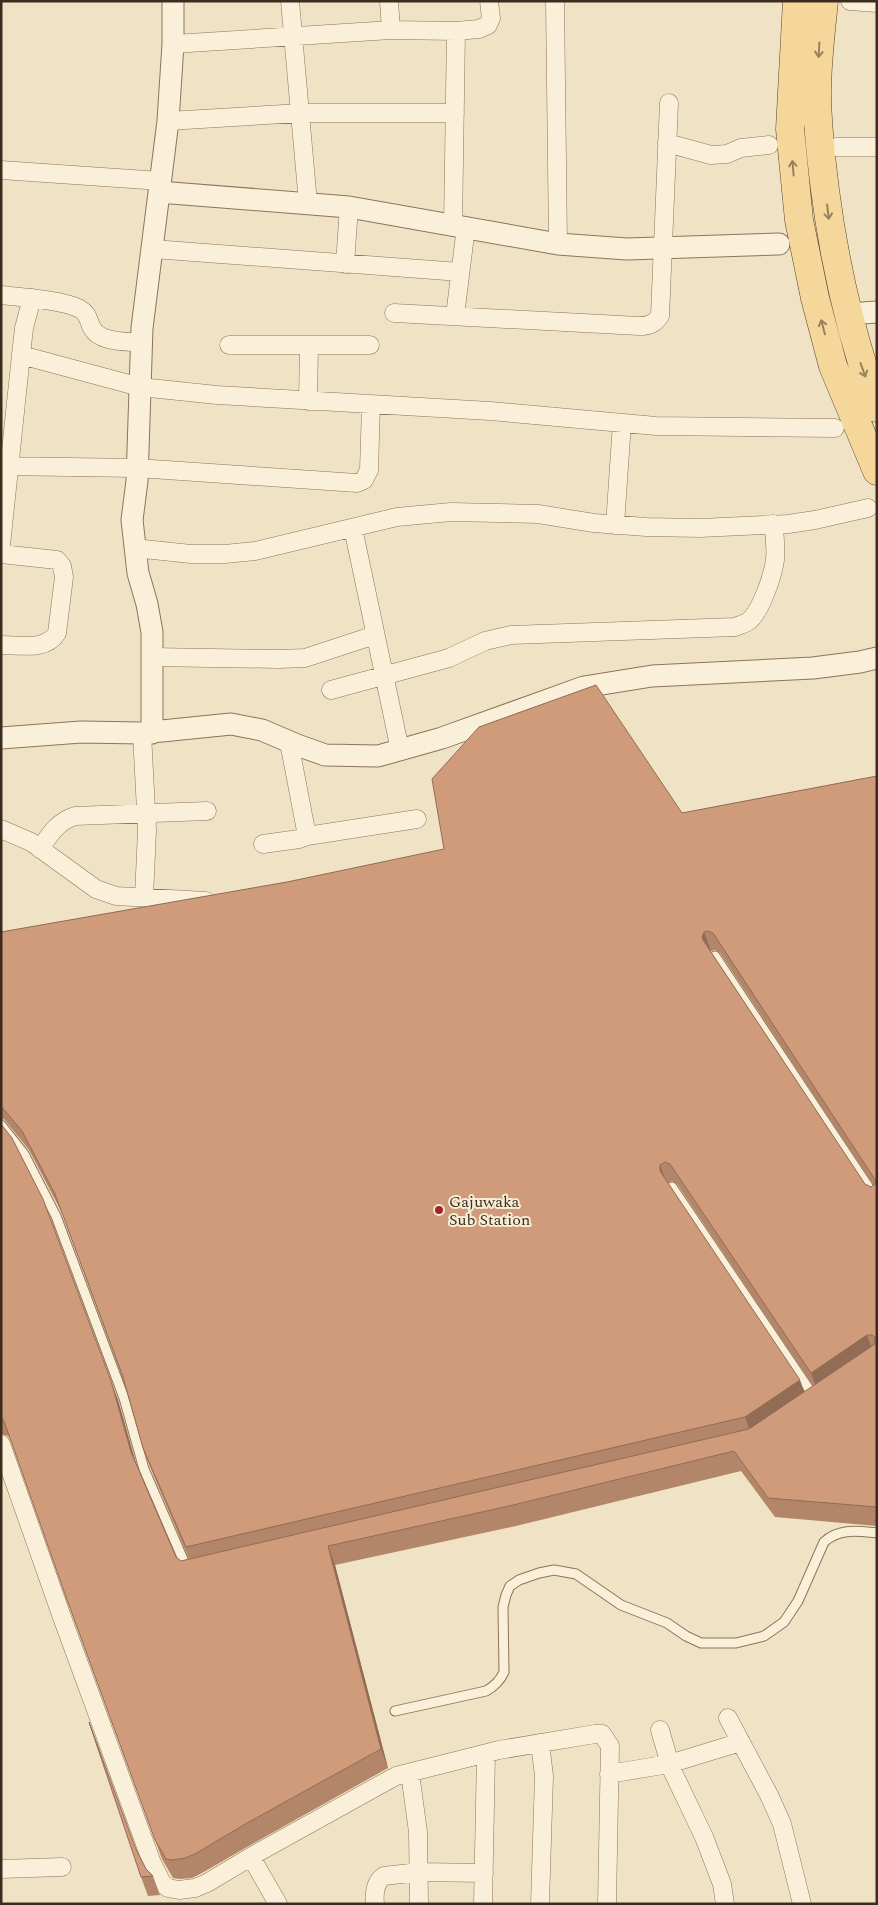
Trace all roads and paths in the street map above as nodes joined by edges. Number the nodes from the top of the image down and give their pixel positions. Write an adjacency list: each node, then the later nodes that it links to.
1 (173, 1): 13 (street)
2 (290, 1): 12 (street)
3 (389, 1): 10 (street)
4 (489, 1): 11 (street)
5 (556, 1): 27 (street)
6 (797, 1): 52 (main road, one-way to 6)
7 (824, 1): 37 (main road, one-way to 37)
8 (850, 1): 9 (street)
9 (877, 3)
10 (391, 30): 11 (street); 12 (street)
11 (456, 31): 16 (street)
12 (293, 36): 13 (street); 15 (street)
13 (173, 44): 17 (street)
14 (669, 103): 18 (street)
15 (301, 112): 16 (street); 17 (street); 24 (street)
16 (454, 114): 26 (street)
17 (168, 121): 23 (street)
18 (667, 143): 19 (street); 29 (street)
19 (769, 145)
20 (836, 146): 21 (street)
21 (877, 147)
22 (1, 170): 23 (street)
23 (160, 187): 24 (street); 30 (street)
24 (308, 203): 25 (street)
25 (349, 207): 26 (street); 31 (street)
26 (459, 226): 27 (street); 32 (street)
27 (558, 244): 29 (street)
28 (779, 244): 29 (street)
29 (663, 247): 38 (street)
30 (153, 249): 31 (street); 39 (street)
31 (345, 264): 32 (street)
32 (460, 272): 38 (street)
33 (1, 295): 34 (street)
34 (32, 298): 39 (street); 43 (street)
35 (877, 312): 37 (street)
36 (394, 313): 38 (street)
37 (847, 314): 47 (main road, one-way to 47)
38 (454, 316)
39 (142, 342): 44 (street)
40 (229, 345): 41 (street)
41 (309, 345): 42 (street); 45 (street)
42 (370, 345)
43 (20, 355): 44 (street); 50 (street)
44 (140, 387): 45 (street); 51 (street)
45 (308, 401): 46 (street)
46 (370, 404): 48 (street); 51 (street)
47 (877, 408)
48 (622, 423): 49 (street); 55 (street)
49 (835, 428)
50 (6, 466): 51 (street); 57 (street)
51 (137, 468): 58 (street)
52 (877, 471)
53 (868, 508): 54 (street)
54 (773, 524): 55 (street); 64 (street)
55 (615, 525): 56 (street)
56 (353, 528): 58 (street); 60 (street)
57 (1, 545)
58 (134, 548): 62 (street)
59 (1, 554): 61 (street)
60 (375, 635): 62 (street); 64 (street)
61 (1, 645)
62 (151, 657): 66 (street)
63 (877, 658): 69 (street)
64 (384, 675): 65 (street); 69 (street)
65 (331, 690)
66 (147, 733): 67 (street); 68 (street); 71 (street)
67 (1, 738)
68 (289, 742): 69 (street); 74 (street)
69 (400, 750)
70 (207, 811): 71 (street)
71 (146, 814): 76 (street); 77 (street)
72 (417, 819): 74 (street)
73 (1, 829): 76 (street)
74 (307, 836): 75 (street)
75 (263, 844)
76 (40, 849): 77 (street)
77 (144, 897): 78 (street)
78 (212, 902)
79 (715, 956): 82 (lane)
80 (1, 1125): 86 (lane)
81 (672, 1187): 83 (lane)
82 (877, 1200)
83 (817, 1400)
84 (1, 1444): 101 (street)
85 (877, 1533): 87 (lane)
86 (199, 1571)
87 (395, 1711)
88 (728, 1718): 90 (street)
89 (660, 1730): 93 (street)
90 (741, 1742): 93 (street); 109 (street)
91 (540, 1743): 92 (street); 95 (street); 106 (street)
92 (486, 1754): 94 (street); 100 (street)
93 (669, 1764): 95 (street); 108 (street)
94 (410, 1773): 96 (street); 99 (street)
95 (609, 1774): 107 (street)
96 (251, 1856): 101 (street); 102 (street)
97 (62, 1867): 98 (street)
98 (1, 1869)
99 (418, 1872): 100 (street); 103 (street); 104 (street)
100 (484, 1873): 105 (street)
101 (195, 1896)
102 (278, 1904)
103 (375, 1904)
104 (419, 1904)
105 (483, 1904)
106 (540, 1904)
107 (607, 1904)
108 (725, 1904)
109 (802, 1904)

